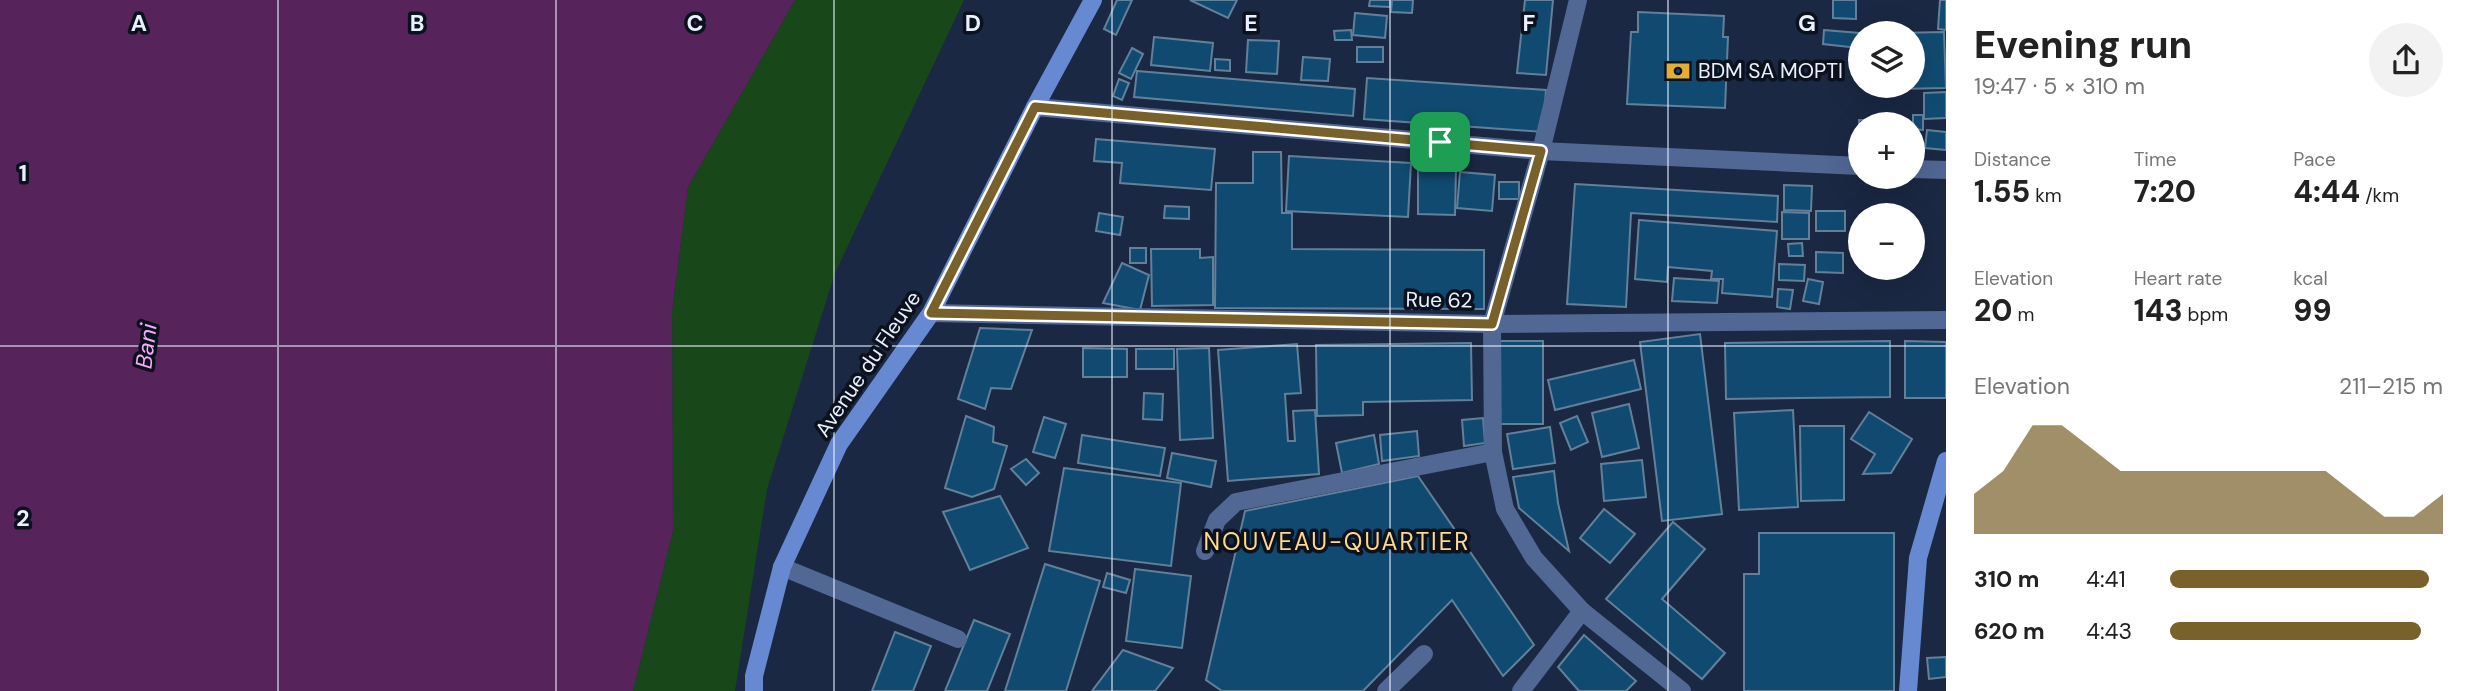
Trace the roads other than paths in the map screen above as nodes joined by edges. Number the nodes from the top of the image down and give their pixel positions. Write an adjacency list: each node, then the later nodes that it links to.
1 (1093, 0): 3 (street, Avenue du Fleuve)
2 (1578, 0): 4 (street)
3 (1035, 107): 4 (street); 8 (street, Avenue du Fleuve)
4 (1541, 151): 5 (street); 10 (street)
5 (1848, 165)
6 (1925, 169): 7 (street)
7 (1946, 170)
8 (931, 313): 10 (street, Rue 62); 14 (street, Avenue du Fleuve)
9 (1946, 320): 10 (street, Rue 62)
10 (1492, 324): 11 (street)
11 (1493, 452): 13 (street); 15 (street)
12 (1946, 461): 22 (street)
13 (1205, 551)
14 (782, 567): 16 (street); 18 (street, Avenue du Fleuve)
15 (1582, 611): 20 (street); 21 (street)
16 (958, 639)
17 (1424, 654): 19 (street)
18 (754, 691)
19 (1386, 691)
20 (1521, 691)
21 (1682, 691)
22 (1908, 691)

